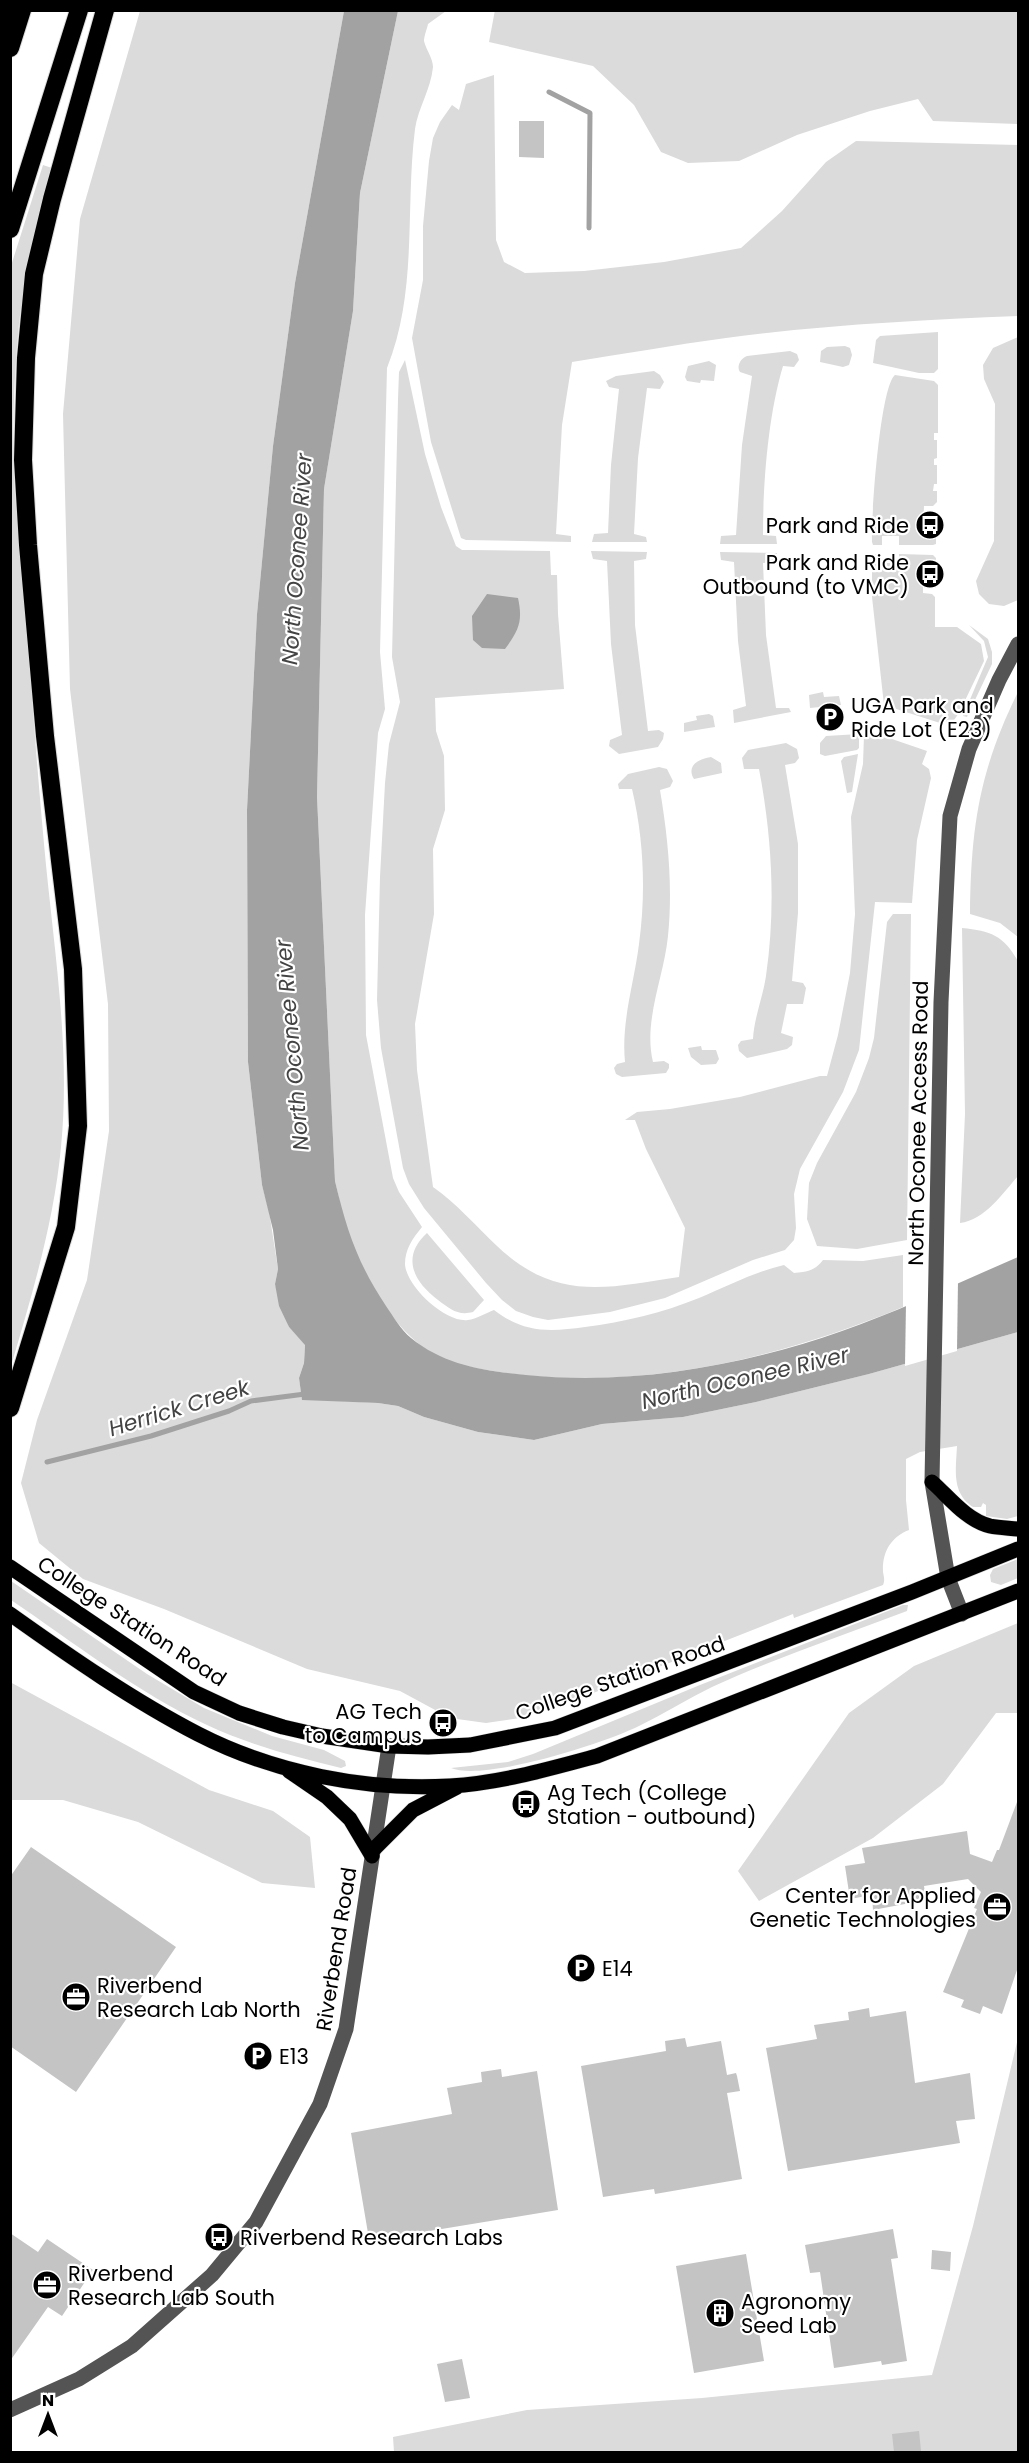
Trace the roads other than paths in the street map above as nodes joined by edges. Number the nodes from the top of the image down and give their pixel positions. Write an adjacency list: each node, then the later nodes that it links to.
1 (15, 10): 5 (highway)
2 (22, 10): 6 (highway)
3 (79, 10): 7 (highway)
4 (105, 10): 9 (highway)
5 (10, 18)
6 (10, 48)
7 (10, 230)
8 (1018, 644): 10 (street, North Oconee Access Road)
9 (10, 1408)
10 (932, 1482): 11 (main road); 14 (street, North Oconee Access Road)
11 (1018, 1529)
12 (1018, 1549): 14 (main road, College Station Road)
13 (10, 1567): 18 (main road, College Station Road)
14 (948, 1578): 17 (street, North Oconee Access Road); 18 (main road, College Station Road)
15 (1018, 1591): 17 (main road)
16 (10, 1614): 19 (main road)
17 (962, 1614): 20 (main road)
18 (389, 1746): 21 (street, Riverbend Road)
19 (279, 1765): 21 (main road); 22 (main road)
20 (462, 1784): 21 (main road); 22 (main road)
21 (384, 1785): 22 (street, Riverbend Road)
22 (373, 1853): 23 (street, Riverbend Road)
23 (10, 2410)

